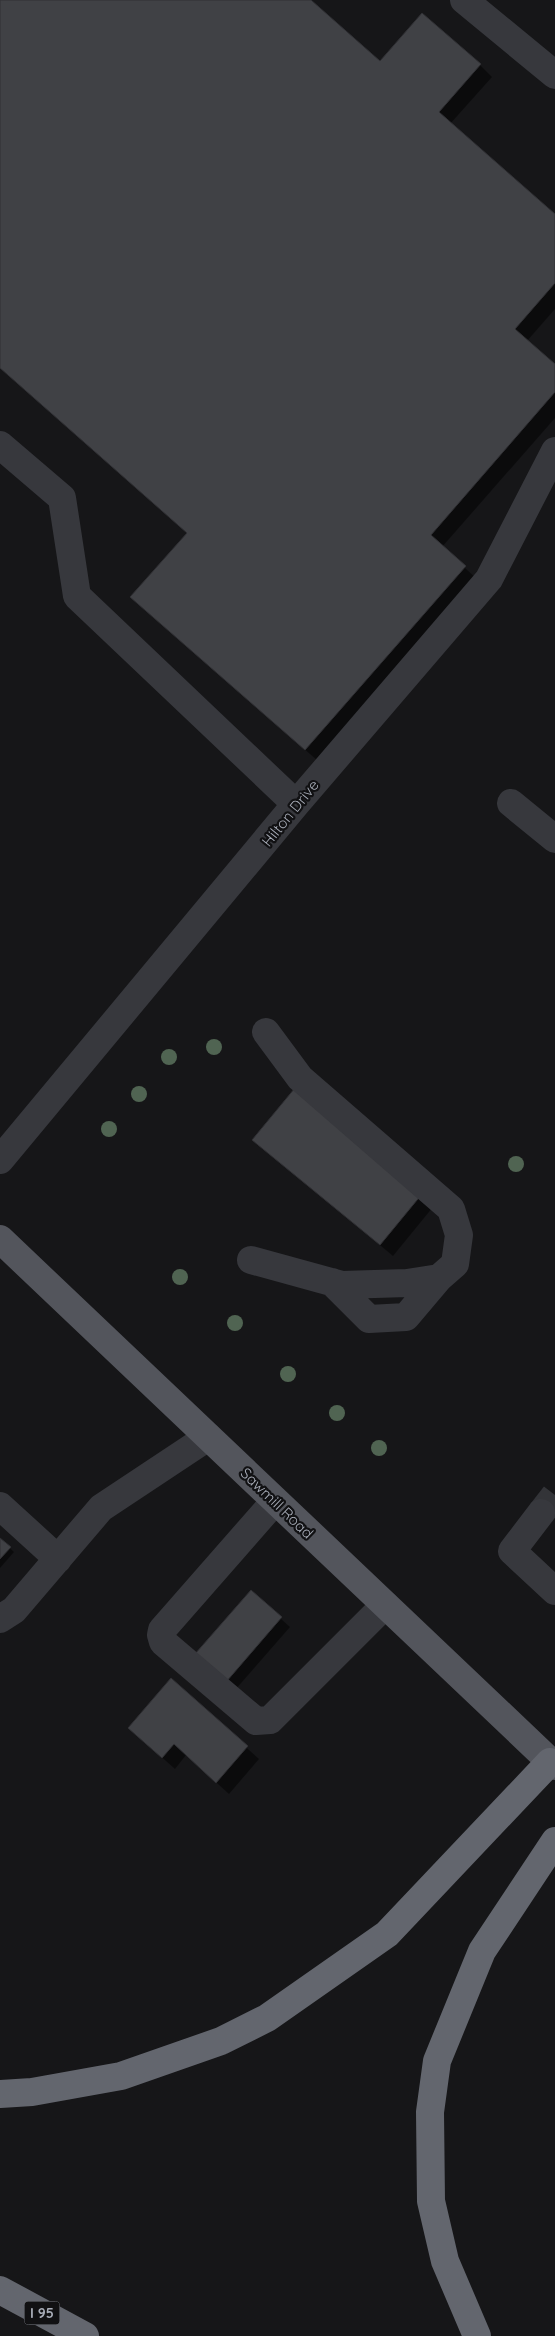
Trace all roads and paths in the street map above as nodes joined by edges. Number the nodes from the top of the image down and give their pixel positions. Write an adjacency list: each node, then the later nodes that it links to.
1 (464, 0): 2 (street)
2 (555, 75)
3 (0, 445): 6 (street)
4 (555, 451): 6 (street, Hilton Drive)
5 (511, 803): 7 (street)
6 (296, 804): 9 (street, Hilton Drive)
7 (555, 839)
8 (266, 1032): 11 (street)
9 (0, 1160)
10 (0, 1239): 12 (main road, Sawmill Road)
11 (251, 1260)
12 (208, 1437): 13 (main road, Sawmill Road); 16 (street)
13 (275, 1501): 18 (main road, Sawmill Road); 18 (street)
14 (0, 1506): 16 (street)
15 (541, 1513): 17 (street)
16 (58, 1560): 19 (street)
17 (555, 1591)
18 (385, 1605): 20 (main road, Sawmill Road)
19 (0, 1619)
20 (553, 1762): 22 (highway)
21 (555, 1841): 25 (highway)
22 (0, 2094)
23 (0, 2290): 24 (highway, I 95)
24 (85, 2336)
25 (477, 2336)

